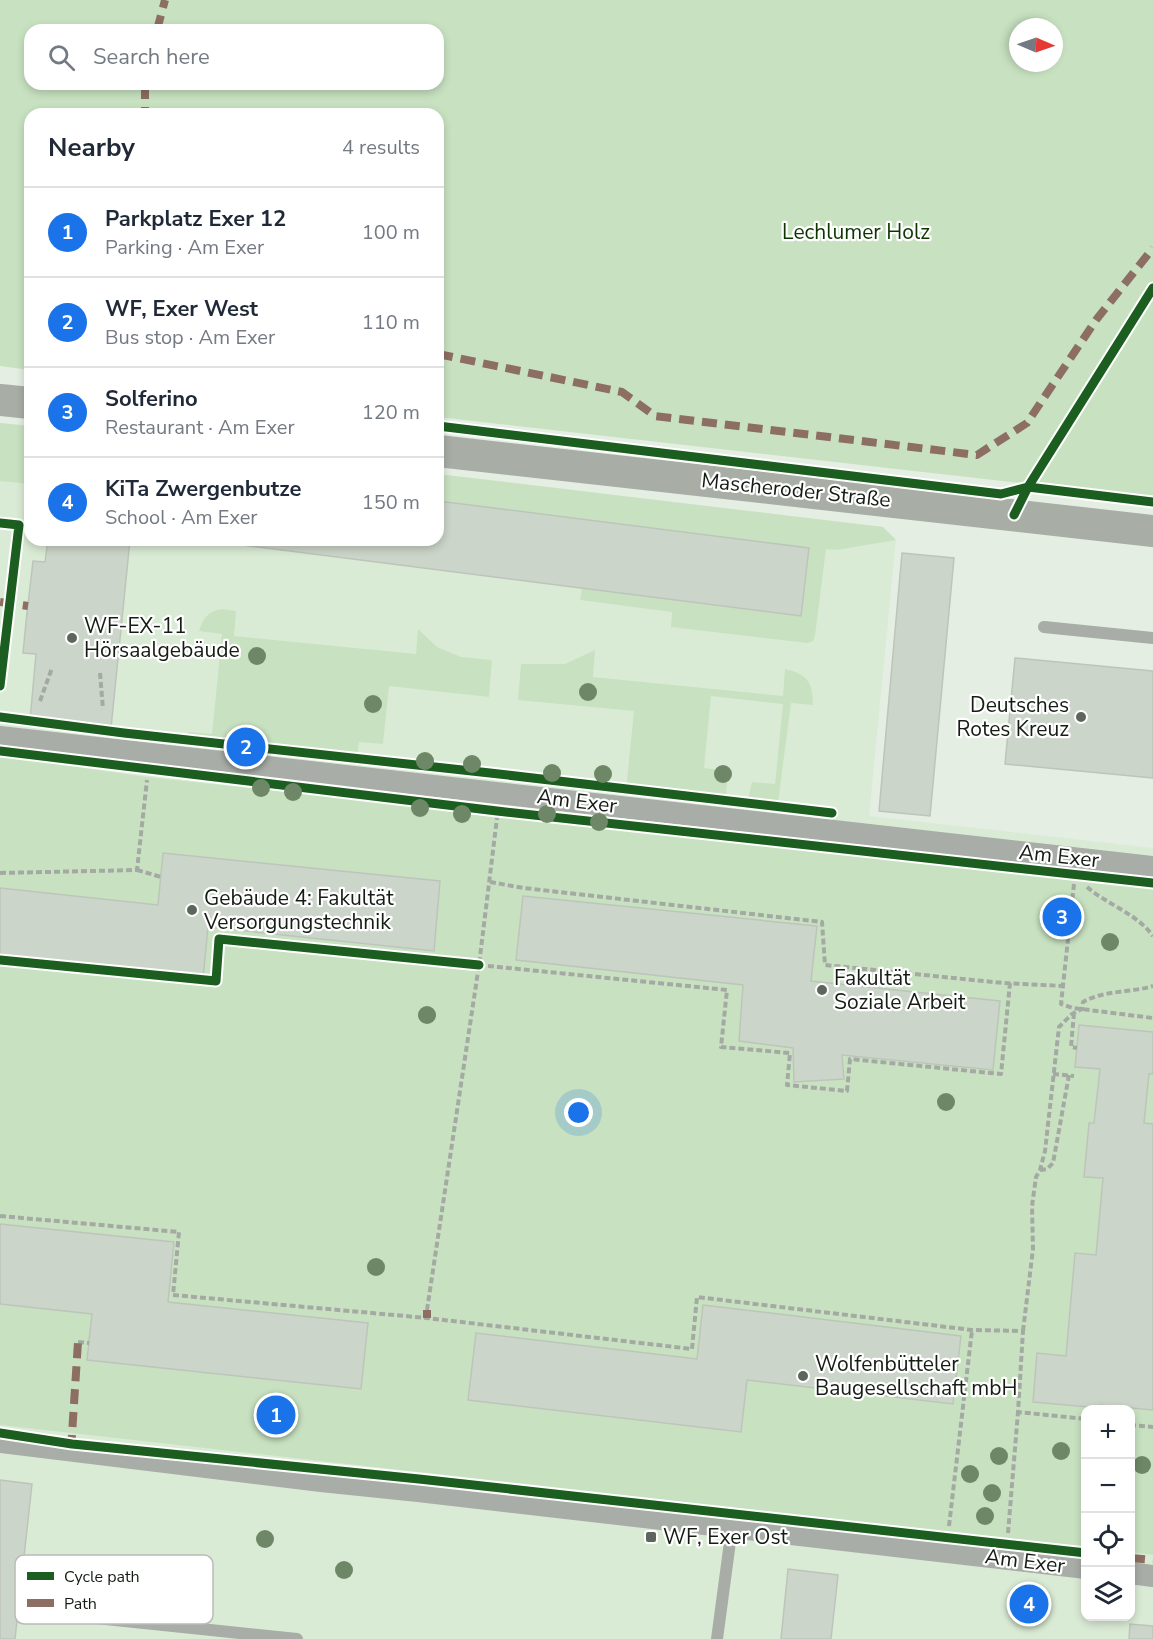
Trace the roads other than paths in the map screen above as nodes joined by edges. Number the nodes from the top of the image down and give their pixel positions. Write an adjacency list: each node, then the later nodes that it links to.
1 (0, 400): 2 (main road)
2 (24, 402)
3 (444, 452): 4 (main road, Mascheroder Straße)
4 (1153, 531)
5 (1044, 627): 6 (lane)
6 (1153, 638)
7 (0, 737): 8 (street, Am Exer)
8 (1153, 867)
9 (0, 1442): 10 (street, Am Exer)
10 (732, 1527): 11 (street, Am Exer); 16 (lane)
11 (1081, 1567)
12 (1135, 1574): 13 (street)
13 (1153, 1576)
14 (153, 1624): 15 (lane)
15 (297, 1639)
16 (717, 1639)

